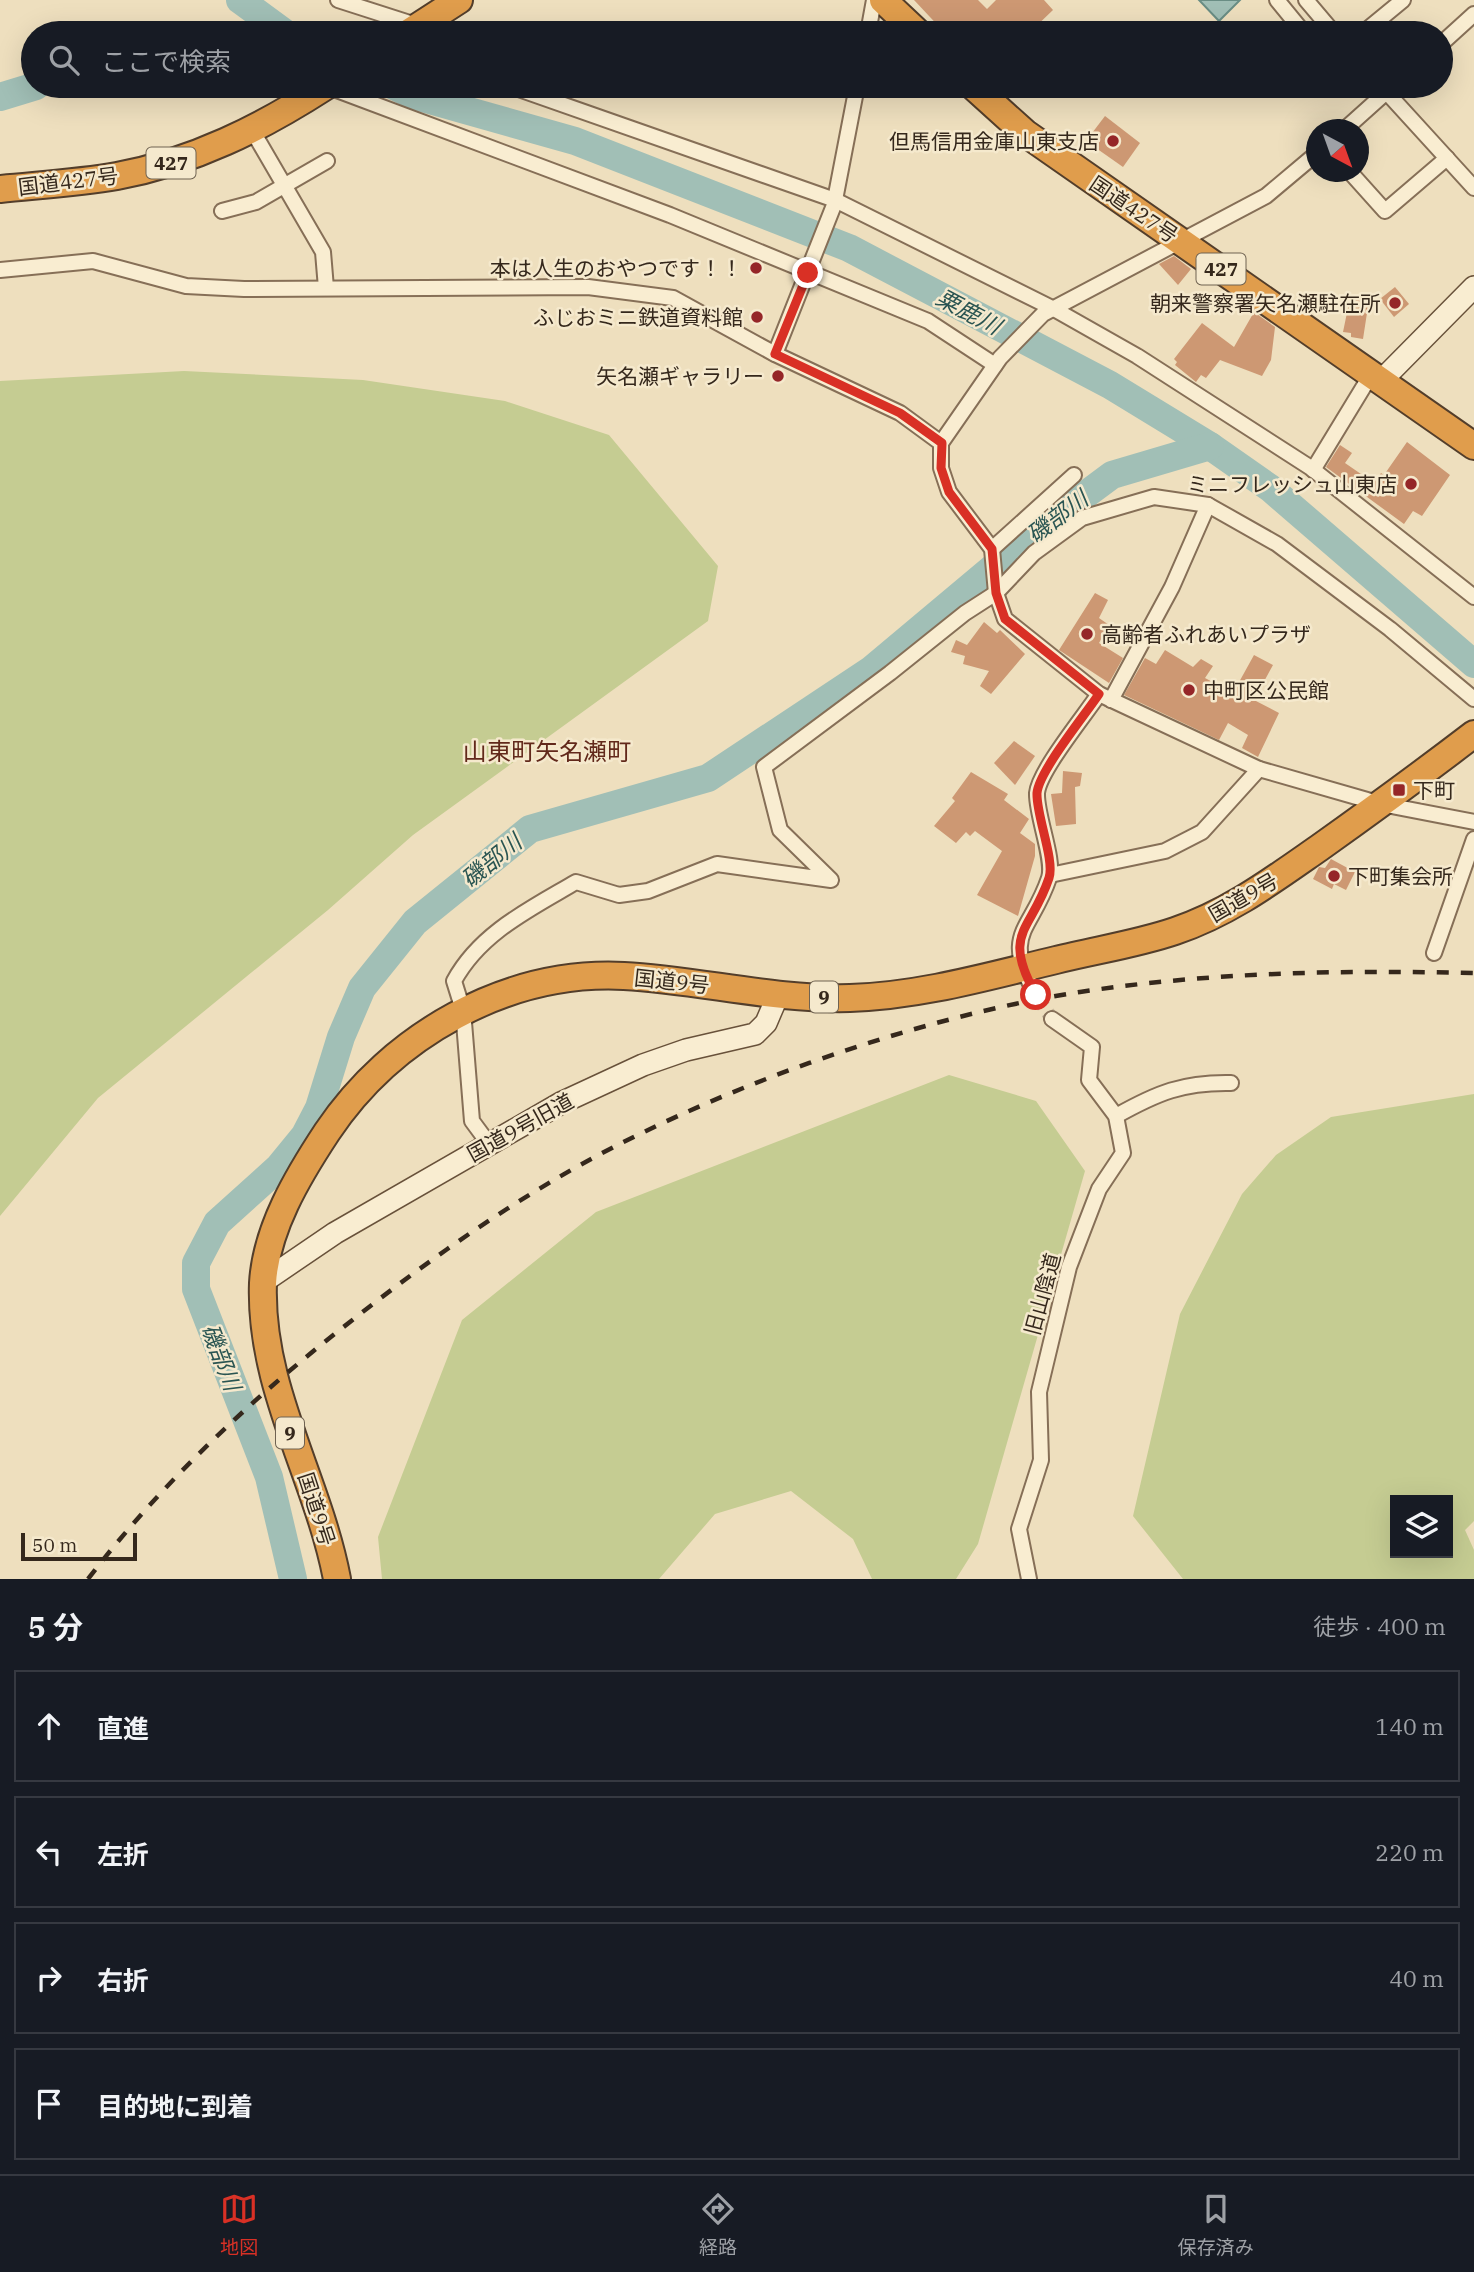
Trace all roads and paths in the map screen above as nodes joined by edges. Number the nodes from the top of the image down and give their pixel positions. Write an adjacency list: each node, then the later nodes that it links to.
1 (338, 0): 9 (street)
2 (459, 0): 10 (highway)
3 (874, 0): 11 (street)
4 (883, 0): 12 (highway)
5 (1306, 0): 14 (street)
6 (1403, 0): 15 (street)
7 (1281, 2): 13 (street)
8 (1474, 14): 16 (street)
9 (393, 21)
10 (426, 21)
11 (870, 21)
12 (905, 21)
13 (1295, 21)
14 (1324, 21)
15 (1378, 21)
16 (1453, 33)
17 (306, 98): 25 (highway, 国道427号 / 427)
18 (358, 98): 37 (street)
19 (544, 98): 33 (street)
20 (855, 98): 33 (street)
21 (986, 98): 35 (highway, 国道427号 / 427)
22 (1376, 98): 24 (street)
23 (1396, 98): 26 (street)
24 (1355, 119)
25 (252, 130): 30 (street); 32 (highway, 国道427号 / 427)
26 (1447, 158): 29 (street); 31 (street)
27 (327, 161): 30 (street)
28 (1306, 163): 35 (street)
29 (1358, 182)
30 (285, 186): 34 (street); 39 (street)
31 (1474, 188)
32 (0, 189)
33 (834, 202): 37 (street); 40 (street)
34 (222, 211)
35 (1182, 241): 40 (street); 43 (highway, 国道427号 / 427)
36 (0, 270): 39 (street)
37 (810, 270): 41 (street); 42 (street)
38 (1474, 287): 43 (street)
39 (326, 288): 41 (street)
40 (1049, 312): 42 (street); 46 (street)
41 (775, 354): 44 (street)
42 (998, 361): 44 (street)
43 (1377, 377): 45 (highway, 国道427号 / 427); 46 (street)
44 (942, 443): 49 (street)
45 (1474, 446)
46 (1313, 470): 51 (street)
47 (1074, 475): 49 (street)
48 (1208, 505): 50 (street); 52 (street); 53 (street)
49 (992, 549): 50 (street)
50 (996, 593): 52 (street); 64 (street)
51 (1474, 597)
52 (1105, 697): 55 (street); 59 (street)
53 (1474, 699)
54 (1474, 734): 56 (highway, 国道9号 / 9)
55 (1259, 769): 56 (street); 59 (street)
56 (1381, 804): 57 (street); 61 (highway, 国道9号 / 9)
57 (1474, 822)
58 (1474, 839): 60 (street)
59 (1050, 875): 61 (street)
60 (1434, 953)
61 (1021, 968): 62 (highway, 国道9号 / 9); 63 (street)
62 (778, 995): 64 (highway, 国道9号 / 9); 68 (street, 国道9号旧道)
63 (1036, 995)
64 (463, 1010): 68 (street); 69 (highway, 国道9号 / 9)
65 (1052, 1019): 67 (street)
66 (1231, 1083): 67 (street)
67 (1116, 1116): 71 (street, 旧山陰道)
68 (489, 1144): 69 (street, 国道9号旧道)
69 (263, 1282): 70 (highway, 国道9号 / 9)
70 (337, 1579)
71 (1029, 1579)

